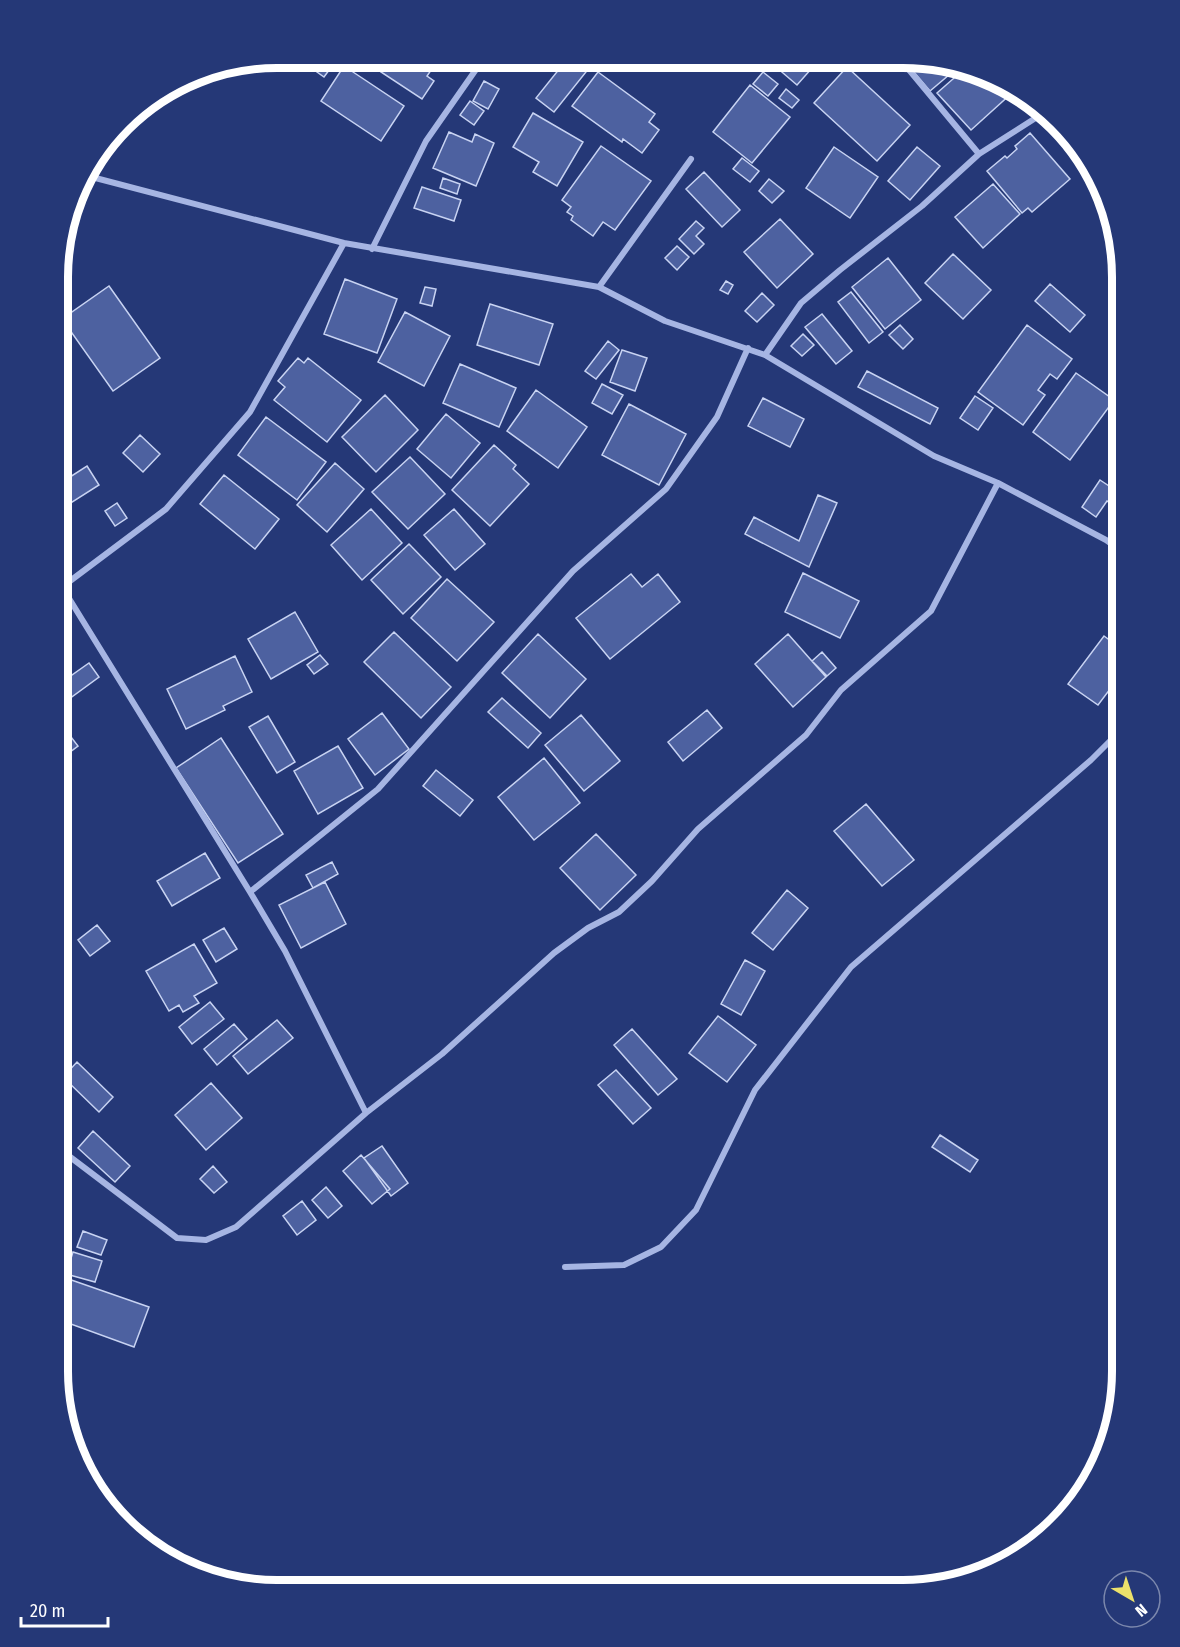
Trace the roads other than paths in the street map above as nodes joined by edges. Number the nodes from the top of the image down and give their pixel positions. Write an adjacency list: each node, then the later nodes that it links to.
1 (477, 68): 8 (street)
2 (908, 68): 4 (street)
3 (1038, 117): 4 (street)
4 (979, 154): 11 (street)
5 (691, 159): 9 (street)
6 (93, 177): 7 (street)
7 (344, 243): 8 (street); 14 (street)
8 (372, 249): 9 (street)
9 (599, 287): 10 (street)
10 (748, 348): 11 (street); 17 (street)
11 (765, 355): 12 (street)
12 (998, 483): 13 (street); 18 (street)
13 (1112, 544)
14 (68, 582)
15 (68, 601): 17 (street)
16 (1112, 739): 20 (street)
17 (250, 892): 18 (street)
18 (366, 1113): 19 (street)
19 (68, 1155)
20 (566, 1267)

